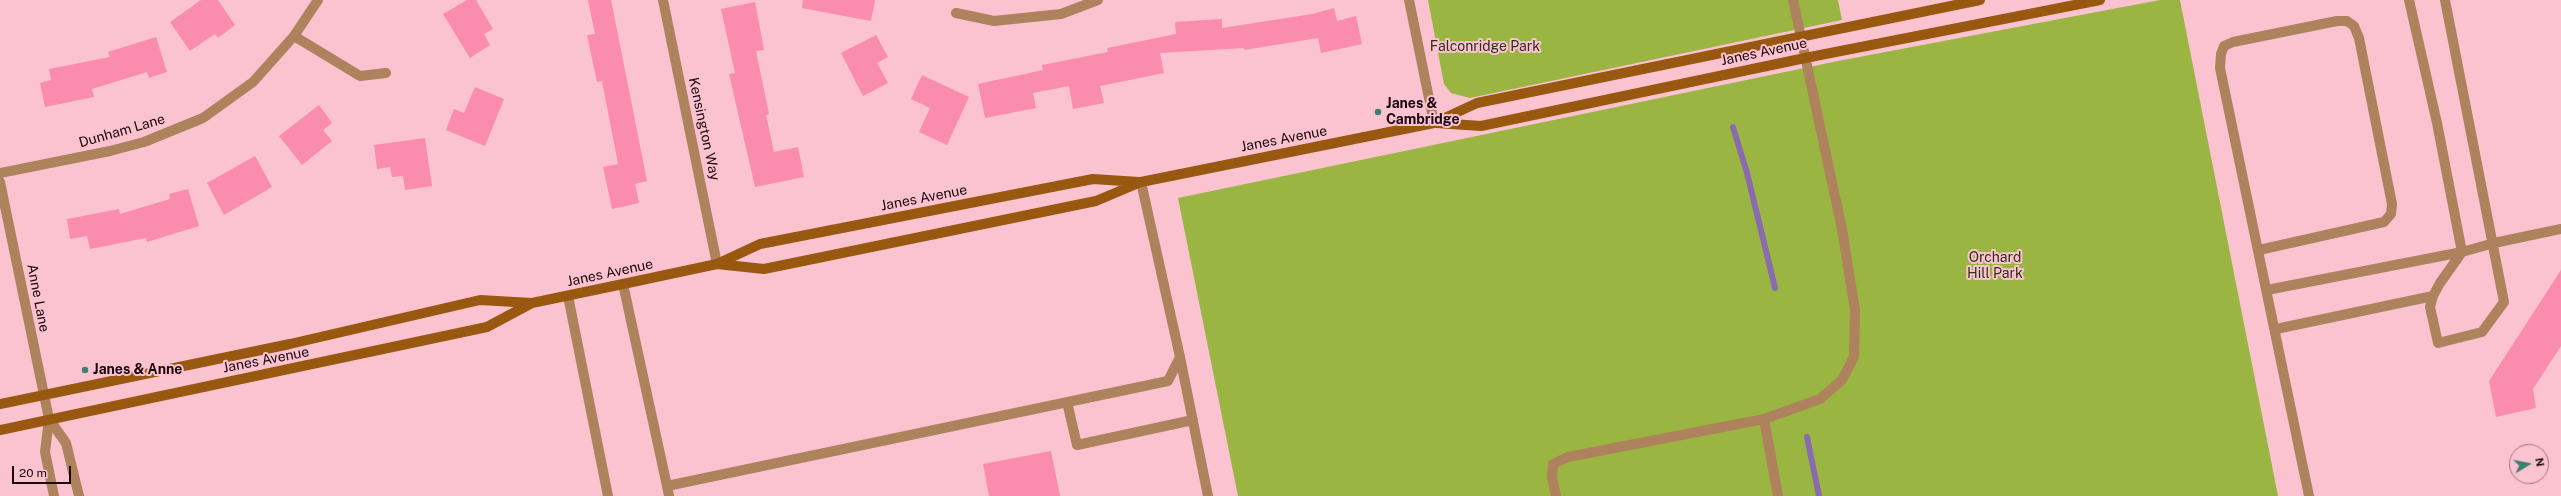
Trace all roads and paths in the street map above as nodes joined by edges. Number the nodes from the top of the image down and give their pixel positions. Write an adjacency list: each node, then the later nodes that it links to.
1 (318, 0): 11 (street, Dunham Lane)
2 (663, 0): 23 (street, Kensington Way)
3 (1098, 0): 10 (street)
4 (1409, 0): 15 (street)
5 (1793, 0): 12 (street)
6 (1980, 0): 12 (street, Janes Avenue)
7 (2100, 0): 13 (street, Janes Avenue)
8 (2409, 0): 22 (street)
9 (2445, 0): 20 (street)
10 (956, 13)
11 (294, 36): 14 (street); 16 (street, Dunham Lane)
12 (1801, 36): 13 (street); 15 (street, Janes Avenue)
13 (1805, 58): 15 (street, Janes Avenue); 35 (street)
14 (386, 73)
15 (1434, 123): 18 (street, Janes Avenue)
16 (0, 173)
17 (0, 182): 31 (street, Anne Lane)
18 (1141, 182): 23 (street, Janes Avenue); 23 (street, Janes Avenue); 30 (street)
19 (2561, 229): 20 (street)
20 (2494, 243): 22 (street); 27 (street)
21 (2259, 250): 21 (street); 25 (street)
22 (2462, 252): 25 (street); 27 (street)
23 (717, 264): 24 (street, Janes Avenue)
24 (623, 284): 26 (street, Janes Avenue); 38 (street)
25 (2267, 290): 29 (street)
26 (568, 296): 28 (street, Janes Avenue); 41 (street)
27 (2433, 296): 29 (street)
28 (532, 303): 31 (street, Janes Avenue); 34 (street, Janes Avenue)
29 (2276, 329): 45 (street)
30 (1180, 357): 32 (street); 36 (street)
31 (43, 395): 33 (street, Janes Avenue); 34 (street, Anne Lane)
32 (1067, 402): 36 (street); 38 (street)
33 (0, 404)
34 (49, 419): 37 (street, Janes Avenue); 39 (street); 40 (street)
35 (1764, 419): 43 (street); 44 (street)
36 (1193, 420): 42 (street)
37 (0, 430)
38 (668, 491)
39 (54, 496)
40 (79, 496)
41 (608, 496)
42 (1208, 496)
43 (1556, 496)
44 (1778, 496)
45 (2309, 496)

